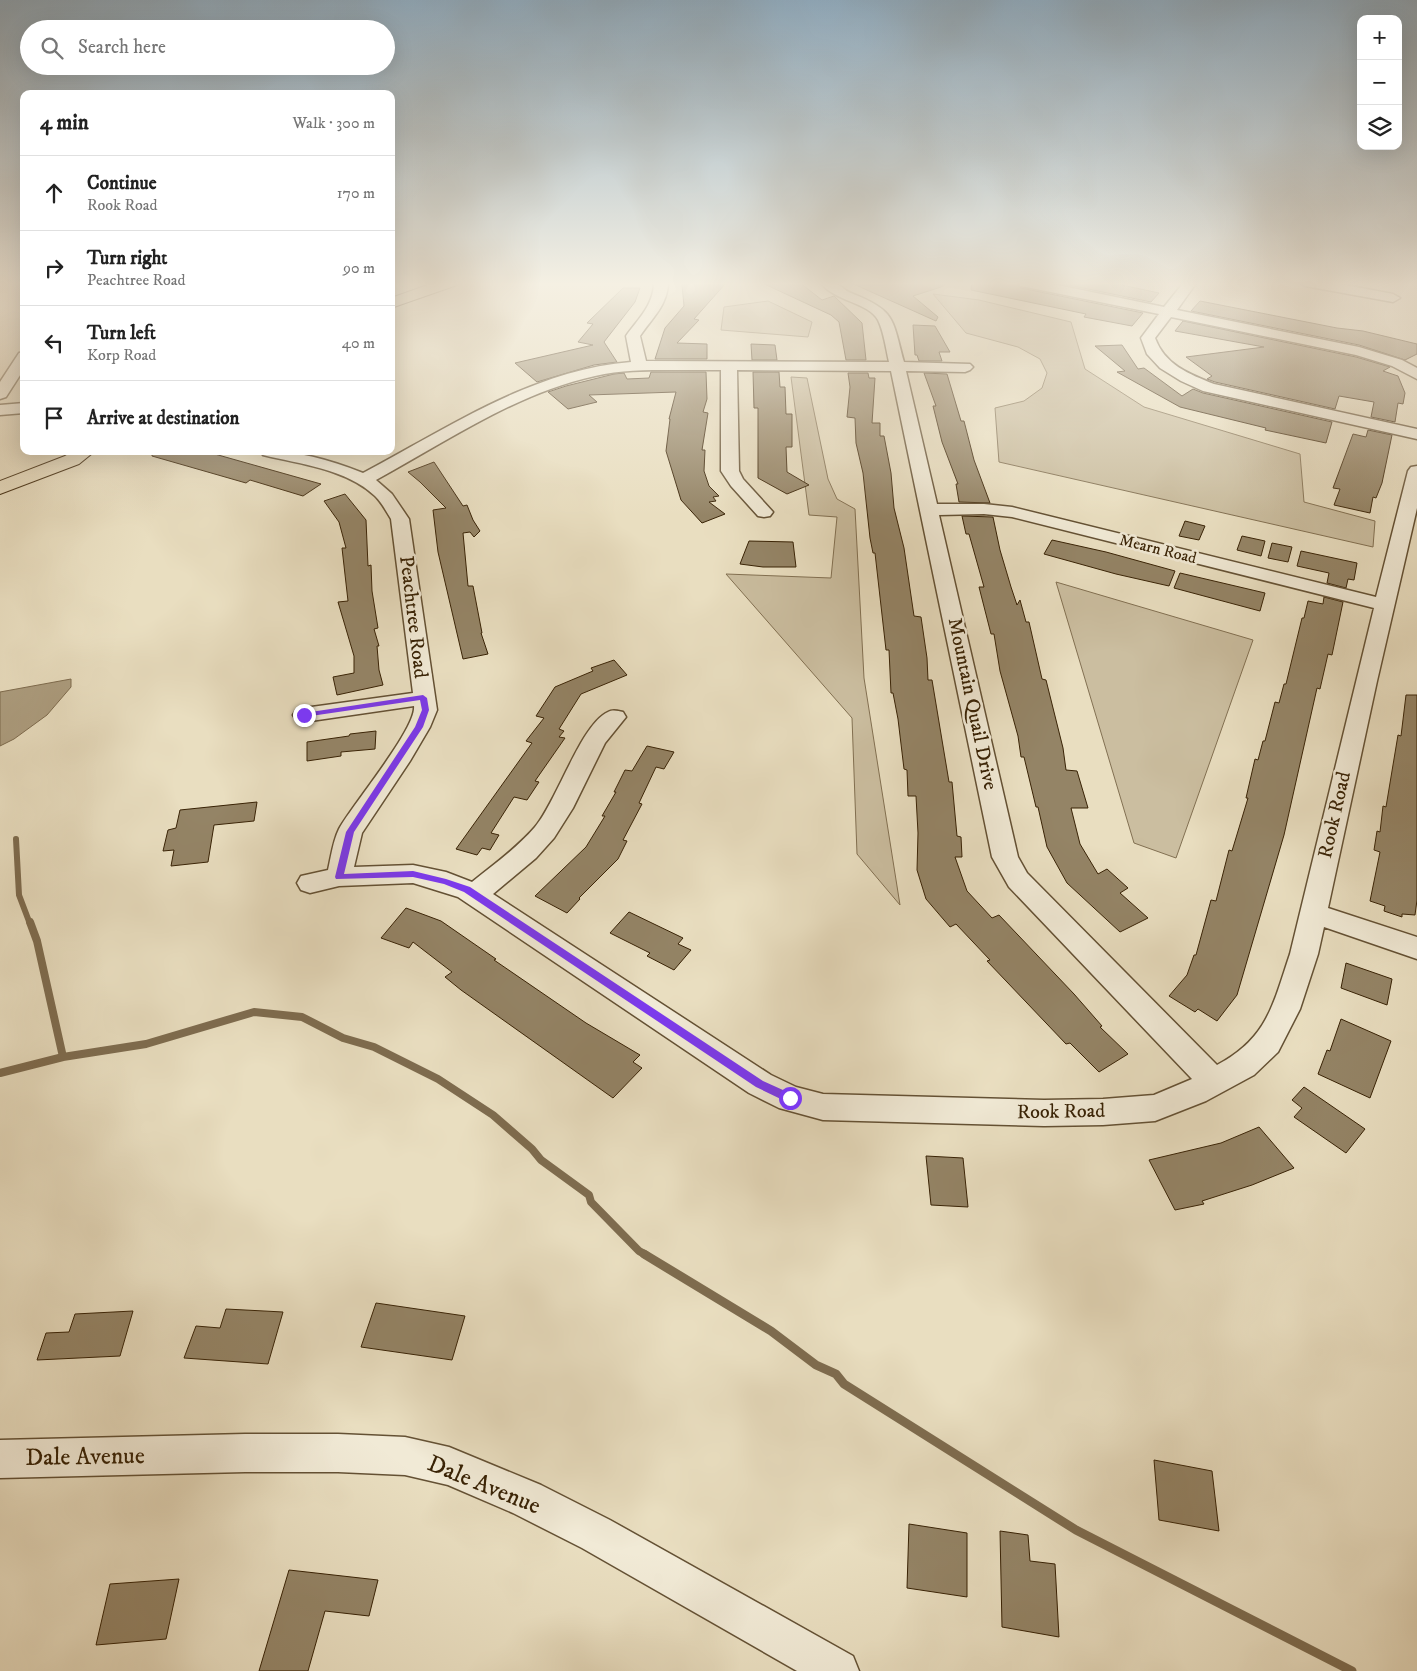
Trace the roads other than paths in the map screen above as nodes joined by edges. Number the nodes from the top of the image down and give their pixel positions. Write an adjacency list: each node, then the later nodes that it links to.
1 (637, 360): 6 (street)
2 (896, 360): 8 (street, Mountain Quail Drive)
3 (1161, 360): 16 (street)
4 (1388, 360): 10 (street)
5 (20, 362): 11 (street)
6 (638, 366): 7 (street); 22 (street)
7 (729, 366): 8 (street); 25 (street)
8 (898, 367): 9 (street); 24 (street, Mountain Quail Drive)
9 (965, 367)
10 (1417, 374)
11 (0, 394)
12 (20, 408): 13 (street)
13 (0, 410)
14 (0, 414): 15 (street)
15 (20, 414)
16 (1417, 434)
17 (65, 455): 20 (main road)
18 (80, 455): 20 (main road)
19 (283, 455): 22 (street, Peachtree Road)
20 (49, 468): 23 (main road)
21 (1417, 471): 26 (street, Rook Road)
22 (364, 479): 28 (street, Peachtree Road)
23 (0, 488)
24 (929, 510): 27 (street, Mearn Road); 36 (street, Mountain Quail Drive)
25 (764, 512)
26 (1410, 531): 27 (street, Rook Road)
27 (1384, 605): 34 (street, Rook Road)
28 (423, 698): 29 (street); 31 (street, Peachtree Road)
29 (304, 715)
30 (615, 717): 33 (street)
31 (339, 877): 32 (street, Rook Road); 33 (street, Rook Road)
32 (310, 883)
33 (475, 894): 36 (street, Rook Road)
34 (1312, 913): 35 (street); 36 (street, Rook Road)
35 (1417, 948)
36 (1214, 1082)
37 (0, 1459): 38 (street, Dale Avenue)
38 (838, 1671)

